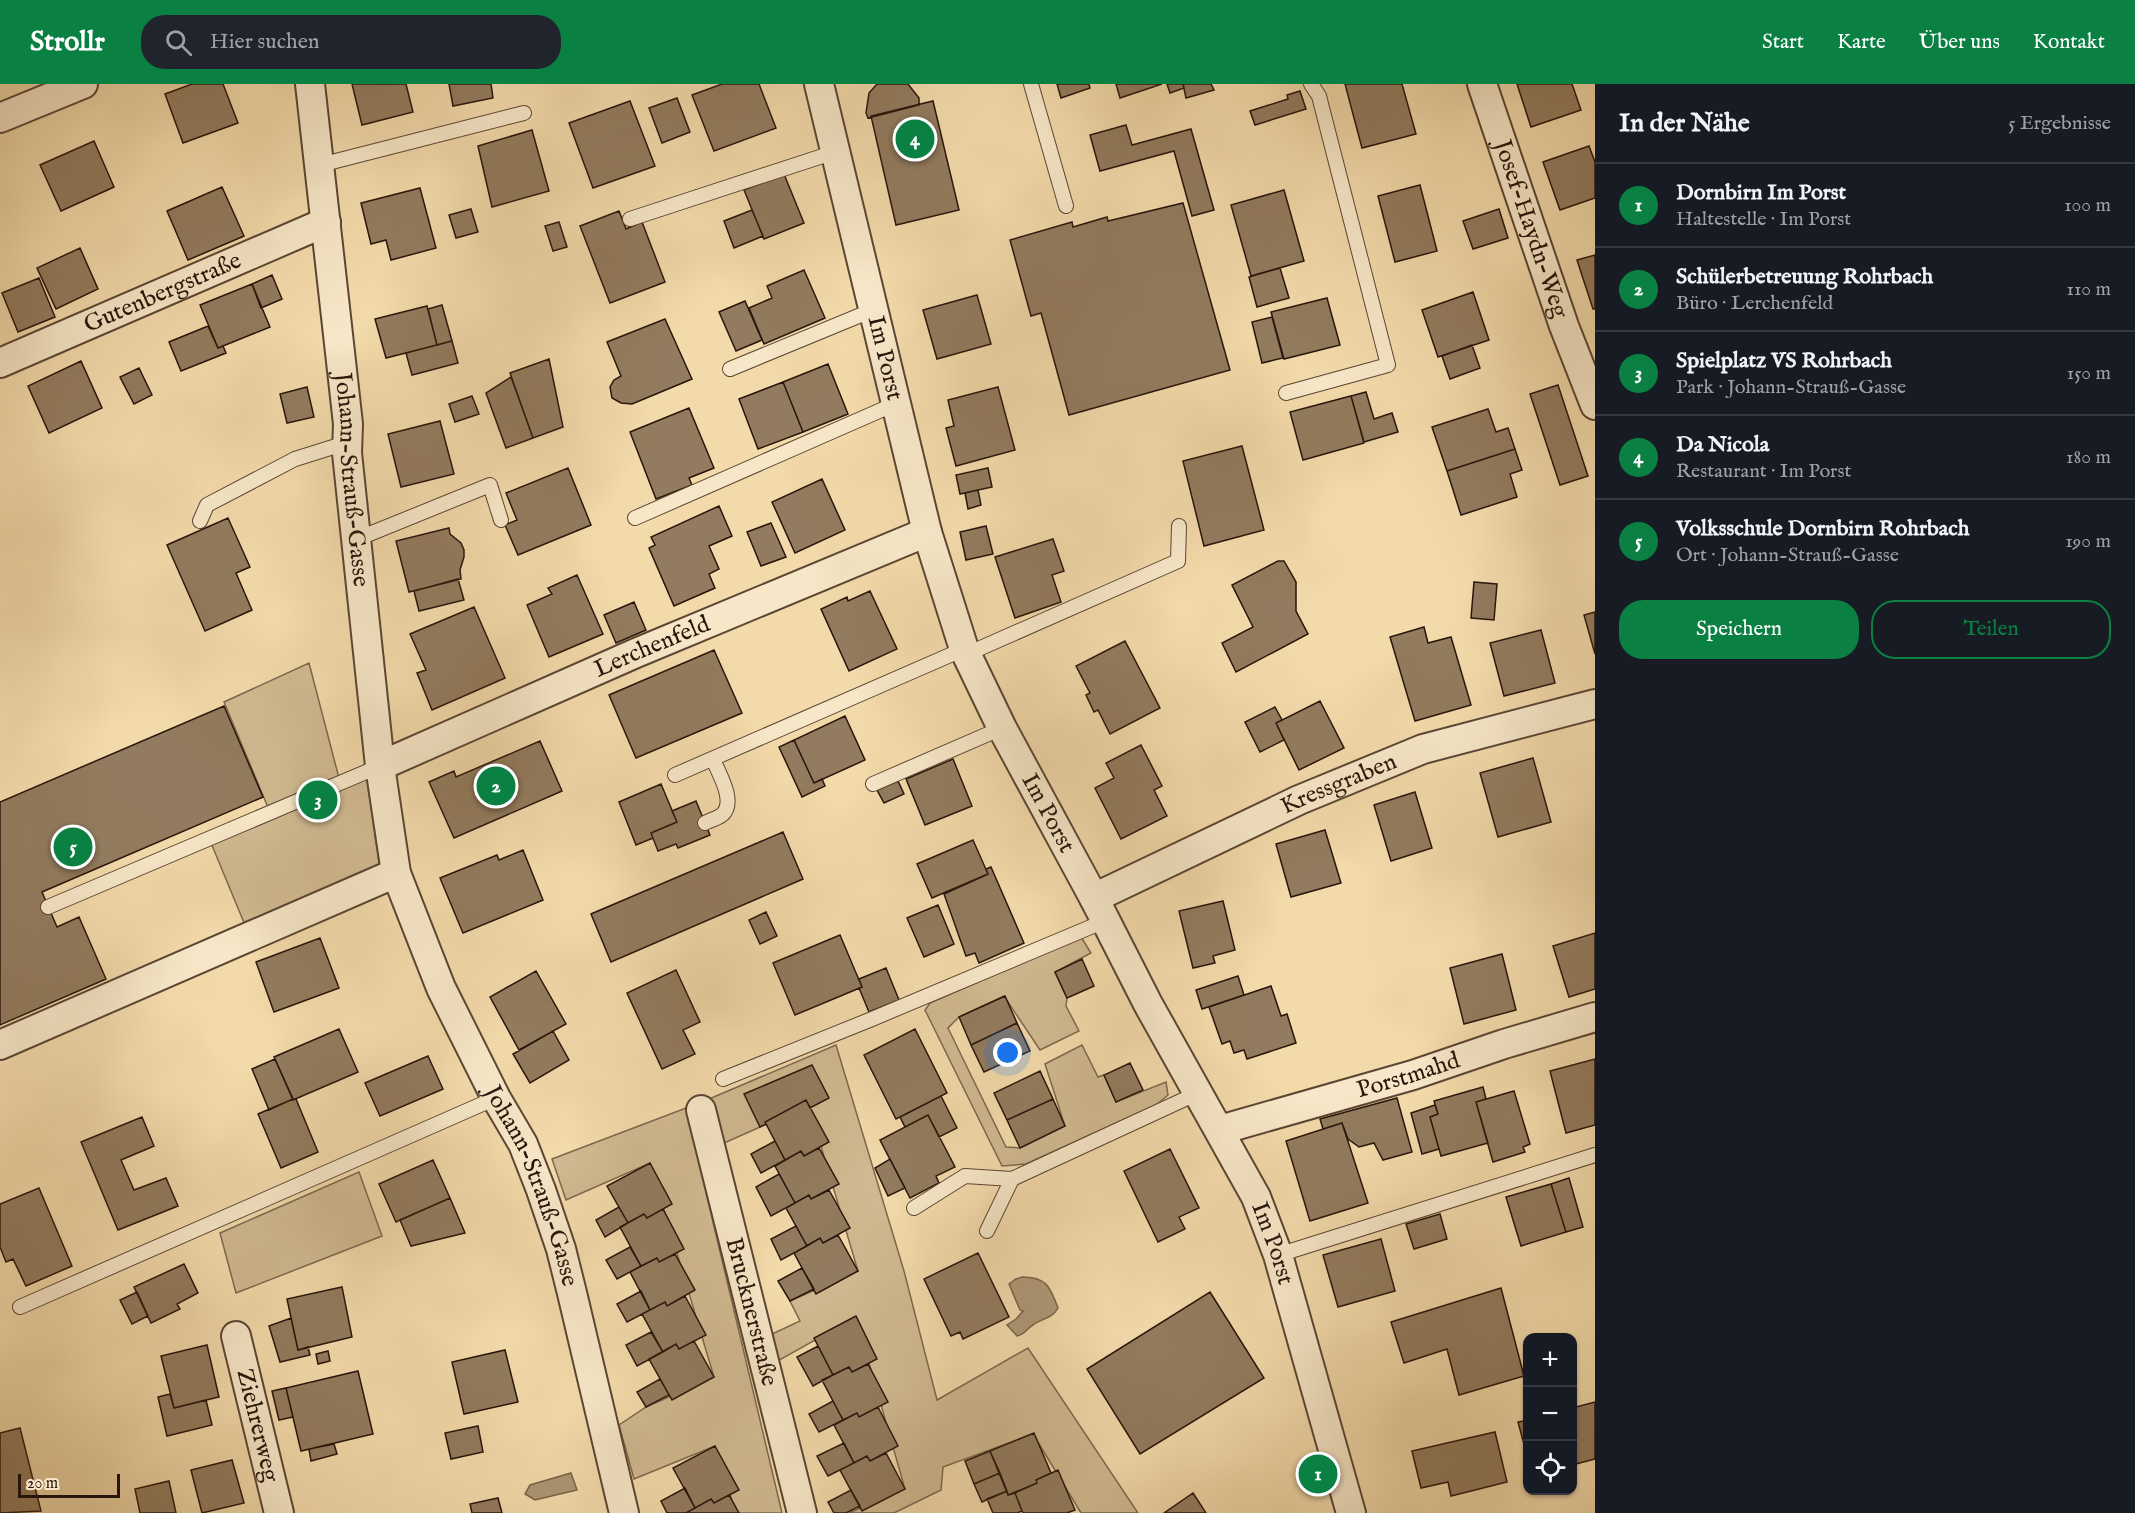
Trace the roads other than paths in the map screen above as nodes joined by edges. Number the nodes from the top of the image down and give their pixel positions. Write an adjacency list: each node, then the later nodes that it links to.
1 (82, 84): 8 (street)
2 (310, 84): 10 (street, Johann-Strauß-Gasse)
3 (819, 84): 9 (street, Im Porst)
4 (1031, 84): 11 (lane)
5 (1311, 84): 18 (lane)
6 (1482, 84): 16 (street, Josef-Haydn-Weg)
7 (524, 113): 10 (lane)
8 (0, 118)
9 (834, 152): 12 (lane); 14 (street, Im Porst)
10 (320, 165): 13 (street, Johann-Strauß-Gasse)
11 (1066, 206)
12 (630, 219)
13 (326, 222): 15 (street, Gutenbergstraße); 21 (street, Johann-Strauß-Gasse)
14 (873, 310): 17 (lane); 19 (street, Im Porst)
15 (0, 363)
16 (1587, 366): 20 (street, Josef-Haydn-Weg)
17 (730, 369)
18 (1286, 393)
19 (895, 404): 22 (lane); 26 (street, Im Porst)
20 (1595, 405)
21 (346, 443): 24 (lane); 27 (street, Johann-Strauß-Gasse)
22 (635, 518)
23 (501, 520): 27 (lane)
24 (200, 521)
25 (1179, 526): 28 (lane)
26 (927, 532): 28 (street, Im Porst); 32 (street, Lerchenfeld)
27 (357, 539): 32 (street, Johann-Strauß-Gasse)
28 (966, 652): 30 (street, Im Porst); 31 (lane)
29 (1595, 704): 38 (street, Kressgraben)
30 (1002, 728): 34 (lane); 38 (street, Im Porst)
31 (713, 759): 33 (lane); 35 (lane)
32 (380, 766): 36 (street, Johann-Strauß-Gasse); 37 (lane)
33 (675, 775)
34 (873, 784)
35 (705, 823)
36 (396, 873): 40 (street); 43 (street, Johann-Strauß-Gasse)
37 (48, 907)
38 (1099, 909): 41 (lane); 42 (street, Im Porst)
39 (1595, 1017): 45 (street, Porstmahd)
40 (0, 1046)
41 (723, 1079)
42 (1198, 1093): 45 (street, Im Porst); 47 (lane)
43 (496, 1098): 51 (lane); 54 (street, Johann-Strauß-Gasse)
44 (701, 1110): 55 (street, Brucknerstraße)
45 (1220, 1130): 50 (street, Im Porst)
46 (1595, 1155): 50 (lane)
47 (1012, 1179): 48 (lane); 49 (lane)
48 (914, 1208)
49 (987, 1231)
50 (1278, 1255): 56 (street, Im Porst)
51 (20, 1307)
52 (236, 1336): 53 (street, Ziehrerweg)
53 (279, 1513)
54 (624, 1513)
55 (802, 1513)
56 (1351, 1513)

